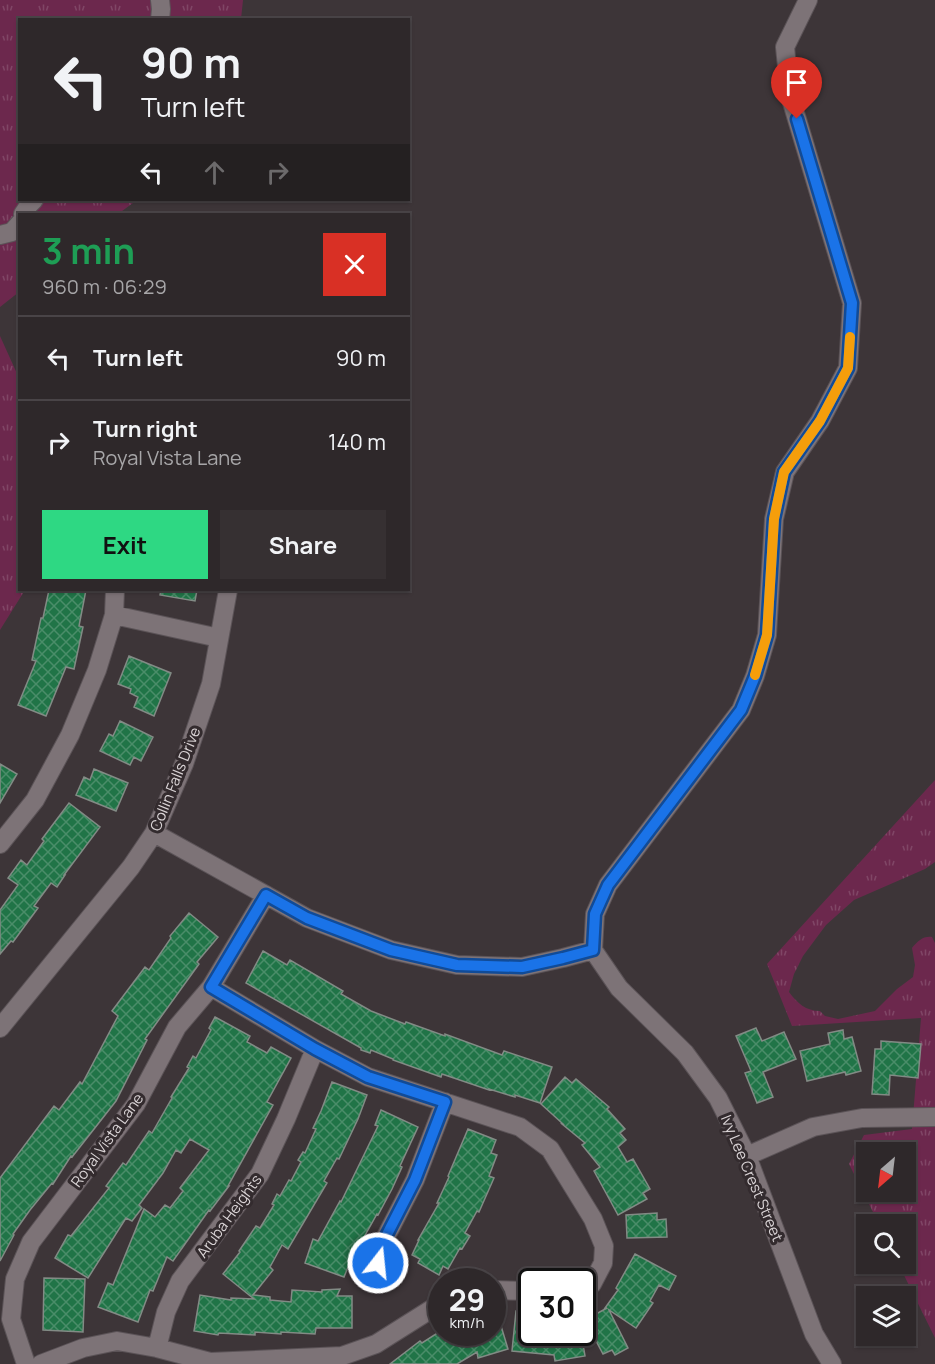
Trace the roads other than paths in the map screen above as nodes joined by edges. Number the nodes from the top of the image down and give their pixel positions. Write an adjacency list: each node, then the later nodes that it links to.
1 (160, 0): 3 (street)
2 (808, 0): 15 (street)
3 (160, 18)
4 (33, 201): 5 (street)
5 (24, 213)
6 (18, 225): 7 (street)
7 (0, 235)
8 (115, 591): 10 (street)
9 (228, 591): 11 (street, Collin Falls Drive)
10 (114, 615): 11 (street); 13 (street)
11 (219, 638): 12 (street, Collin Falls Drive)
12 (154, 832): 14 (street); 17 (street, Collin Falls Drive)
13 (0, 843)
14 (266, 895): 15 (street); 16 (street, Royal Vista Lane)
15 (593, 950): 21 (street, Ivy Lee Crest Street)
16 (211, 987): 18 (street); 26 (street, Royal Vista Lane)
17 (0, 1028)
18 (315, 1049): 19 (street); 25 (street, Aruba Heights)
19 (445, 1102): 22 (street); 23 (street)
20 (930, 1117): 21 (street)
21 (747, 1156): 28 (street, Ivy Lee Crest Street)
22 (378, 1276)
23 (596, 1276)
24 (428, 1311): 25 (street)
25 (157, 1348): 27 (street)
26 (26, 1364)
27 (41, 1364)
28 (832, 1364)

